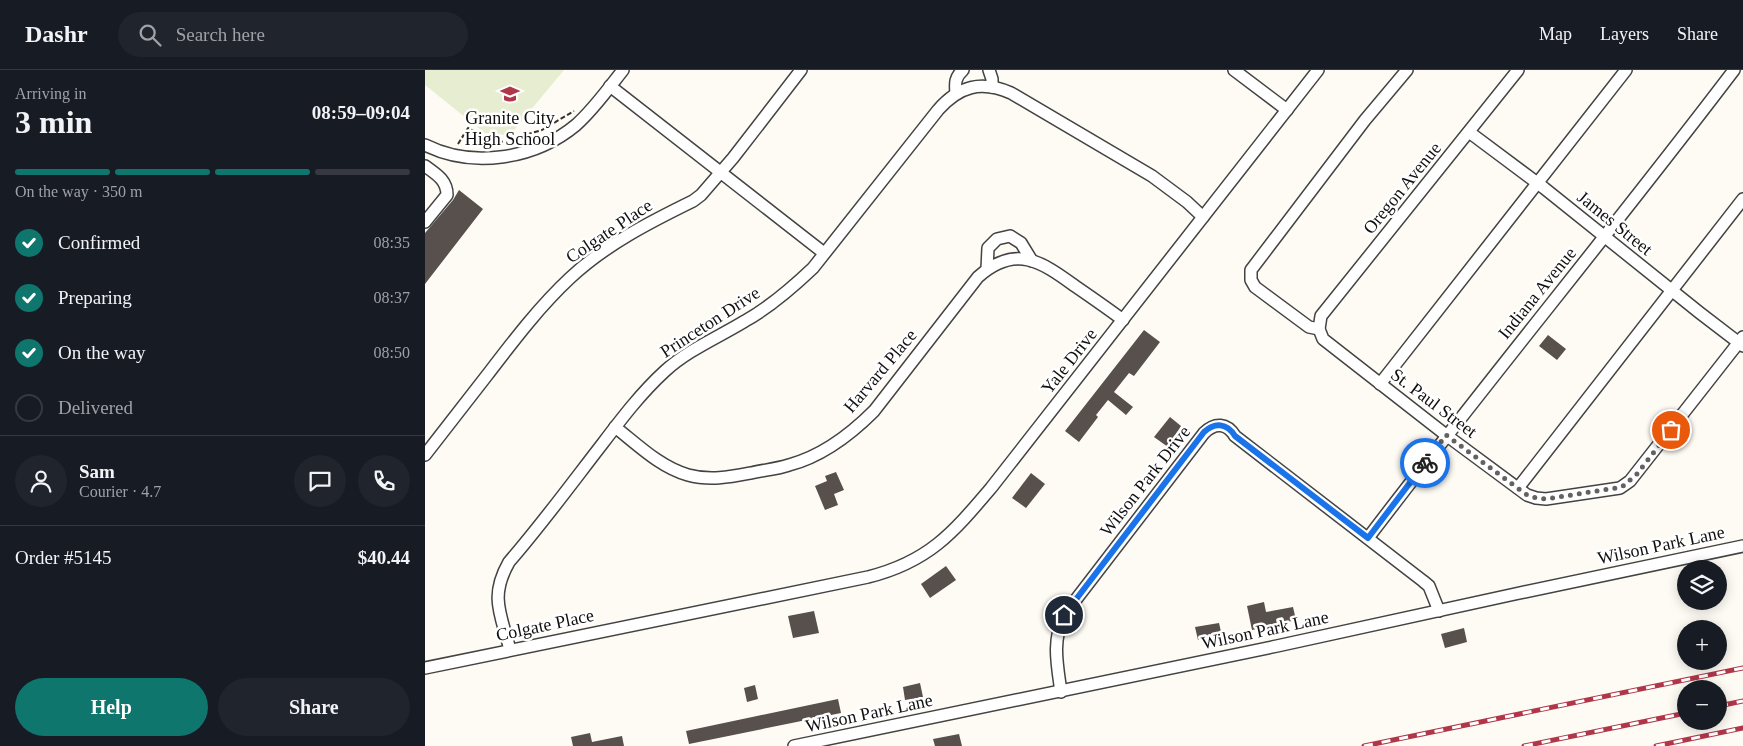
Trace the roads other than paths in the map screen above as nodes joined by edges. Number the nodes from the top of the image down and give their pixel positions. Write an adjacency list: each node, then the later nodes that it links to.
1 (623, 70): 11 (street)
2 (801, 70): 19 (street, Colgate Place)
3 (963, 70): 13 (street)
4 (989, 70): 12 (street)
5 (1234, 70): 14 (street)
6 (1318, 70): 14 (street, Yale Drive)
7 (1407, 70): 30 (street)
8 (1517, 70): 15 (street, Oregon Avenue)
9 (1626, 70): 20 (street)
10 (1733, 70): 24 (street, Indiana Avenue)
11 (611, 86): 17 (street); 19 (street)
12 (992, 87): 13 (street, Princeton Drive); 22 (street, Princeton Drive)
13 (957, 93): 25 (street, Princeton Drive)
14 (1287, 110): 22 (street, Yale Drive)
15 (1469, 132): 20 (street, James Street); 30 (street, Oregon Avenue)
16 (425, 144): 17 (street)
17 (437, 150): 18 (street)
18 (425, 166): 23 (street)
19 (721, 172): 25 (street); 35 (street, Colgate Place)
20 (1537, 183): 24 (street, James Street); 32 (street)
21 (1743, 199): 28 (street)
22 (1203, 217): 29 (street, Yale Drive)
23 (425, 222)
24 (1605, 236): 28 (street, James Street); 34 (street, Indiana Avenue)
25 (824, 253): 33 (street, Princeton Drive)
26 (1033, 261): 27 (street, Harvard Place); 27 (street, Harvard Place); 29 (street, Harvard Place)
27 (987, 269): 33 (street, Harvard Place)
28 (1673, 291): 31 (street, James Street); 36 (street)
29 (1123, 320): 39 (street, Yale Drive)
30 (1319, 329): 32 (street, St. Paul Street)
31 (1741, 342): 36 (street, St. Paul Street)
32 (1381, 384): 34 (street, St. Paul Street)
33 (615, 427): 41 (street, Princeton Drive)
34 (1446, 435): 36 (street, St. Paul Street); 37 (street, Indiana Avenue)
35 (425, 455)
36 (1518, 488)
37 (1368, 538): 40 (street, Wilson Park Drive); 43 (street, Wilson Park Drive)
38 (1743, 546): 40 (street, Wilson Park Lane)
39 (790, 593): 41 (street, Colgate Place)
40 (1439, 610): 43 (street, Wilson Park Lane)
41 (510, 650): 42 (street, Colgate Place)
42 (425, 668)
43 (1061, 692): 44 (street, Wilson Park Lane)
44 (794, 746)

